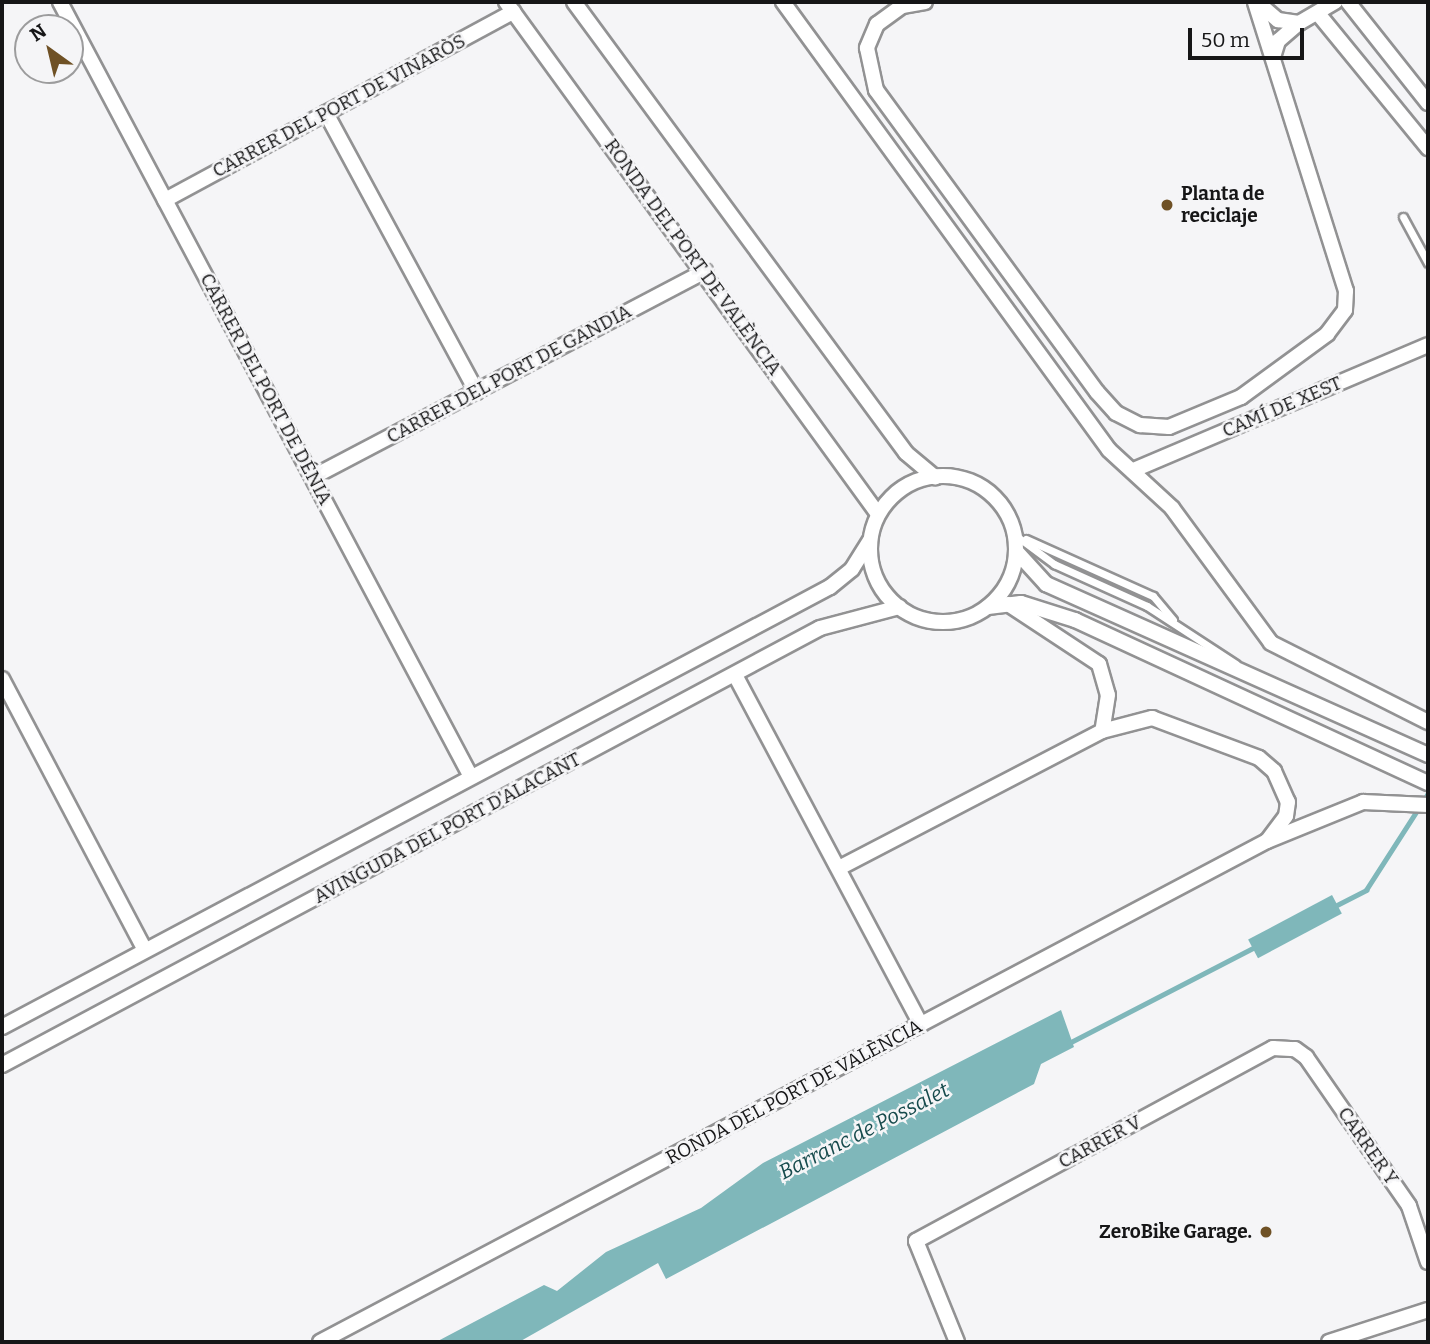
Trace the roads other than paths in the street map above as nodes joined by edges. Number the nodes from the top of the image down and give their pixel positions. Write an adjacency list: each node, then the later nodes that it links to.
1 (60, 2): 15 (street, CARRER DEL PORT DE DÉNIA)
2 (574, 2): 23 (street)
3 (783, 2): 21 (street)
4 (925, 2): 11 (street)
5 (1256, 2): 10 (street); 11 (street)
6 (1335, 2): 9 (street)
7 (1348, 2): 12 (street)
8 (509, 7): 13 (street, CARRER DEL PORT DE VINARÒS); 18 (street, RONDA DEL PORT DE VALÈNCIA)
9 (1320, 16): 10 (street); 14 (street)
10 (1299, 23): 11 (street)
11 (1274, 54)
12 (1428, 103)
13 (326, 113): 15 (street, CARRER DEL PORT DE VINARÒS); 20 (street)
14 (1428, 148)
15 (165, 200): 22 (street, CARRER DEL PORT DE DÉNIA)
16 (1403, 217): 17 (lane)
17 (1428, 263)
18 (705, 271): 20 (street, CARRER DEL PORT DE GANDIA); 24 (street, RONDA DEL PORT DE VALÈNCIA)
19 (1428, 345): 21 (street, CAMÍ DE XEST)
20 (477, 392): 22 (street, CARRER DEL PORT DE GANDIA)
21 (1136, 469): 34 (street)
22 (313, 477): 37 (street, CARRER DEL PORT DE DÉNIA)
23 (935, 477): 24 (street); 25 (street)
24 (878, 514): 26 (street)
25 (1016, 535): 27 (street); 31 (lane)
26 (870, 540): 29 (street); 37 (street, AVINGUDA DEL PORT D'ALACANT)
27 (1016, 551): 30 (street); 31 (street)
28 (1008, 604): 30 (street); 35 (street); 38 (street)
29 (899, 607): 30 (street); 32 (street, AVINGUDA DEL PORT D'ALACANT)
30 (988, 607)
31 (1246, 674): 36 (street)
32 (735, 675): 41 (street); 46 (street, AVINGUDA DEL PORT D'ALACANT)
33 (2, 679): 42 (street)
34 (1428, 722)
35 (1102, 731): 40 (street); 41 (street)
36 (1428, 755)
37 (471, 777): 42 (street, AVINGUDA DEL PORT D'ALACANT)
38 (1428, 783)
39 (1428, 805): 40 (street, RONDA DEL PORT DE VALÈNCIA)
40 (1267, 841): 43 (street, RONDA DEL PORT DE VALÈNCIA)
41 (839, 868): 43 (street)
42 (145, 950): 44 (street, AVINGUDA DEL PORT D'ALACANT)
43 (921, 1025): 49 (street, RONDA DEL PORT DE VALÈNCIA)
44 (2, 1027)
45 (1286, 1046): 47 (street, CARRER Y); 50 (street, CARRER V)
46 (2, 1065)
47 (1428, 1262)
48 (1428, 1310): 51 (street)
49 (320, 1342)
50 (957, 1342)
51 (1329, 1342)

